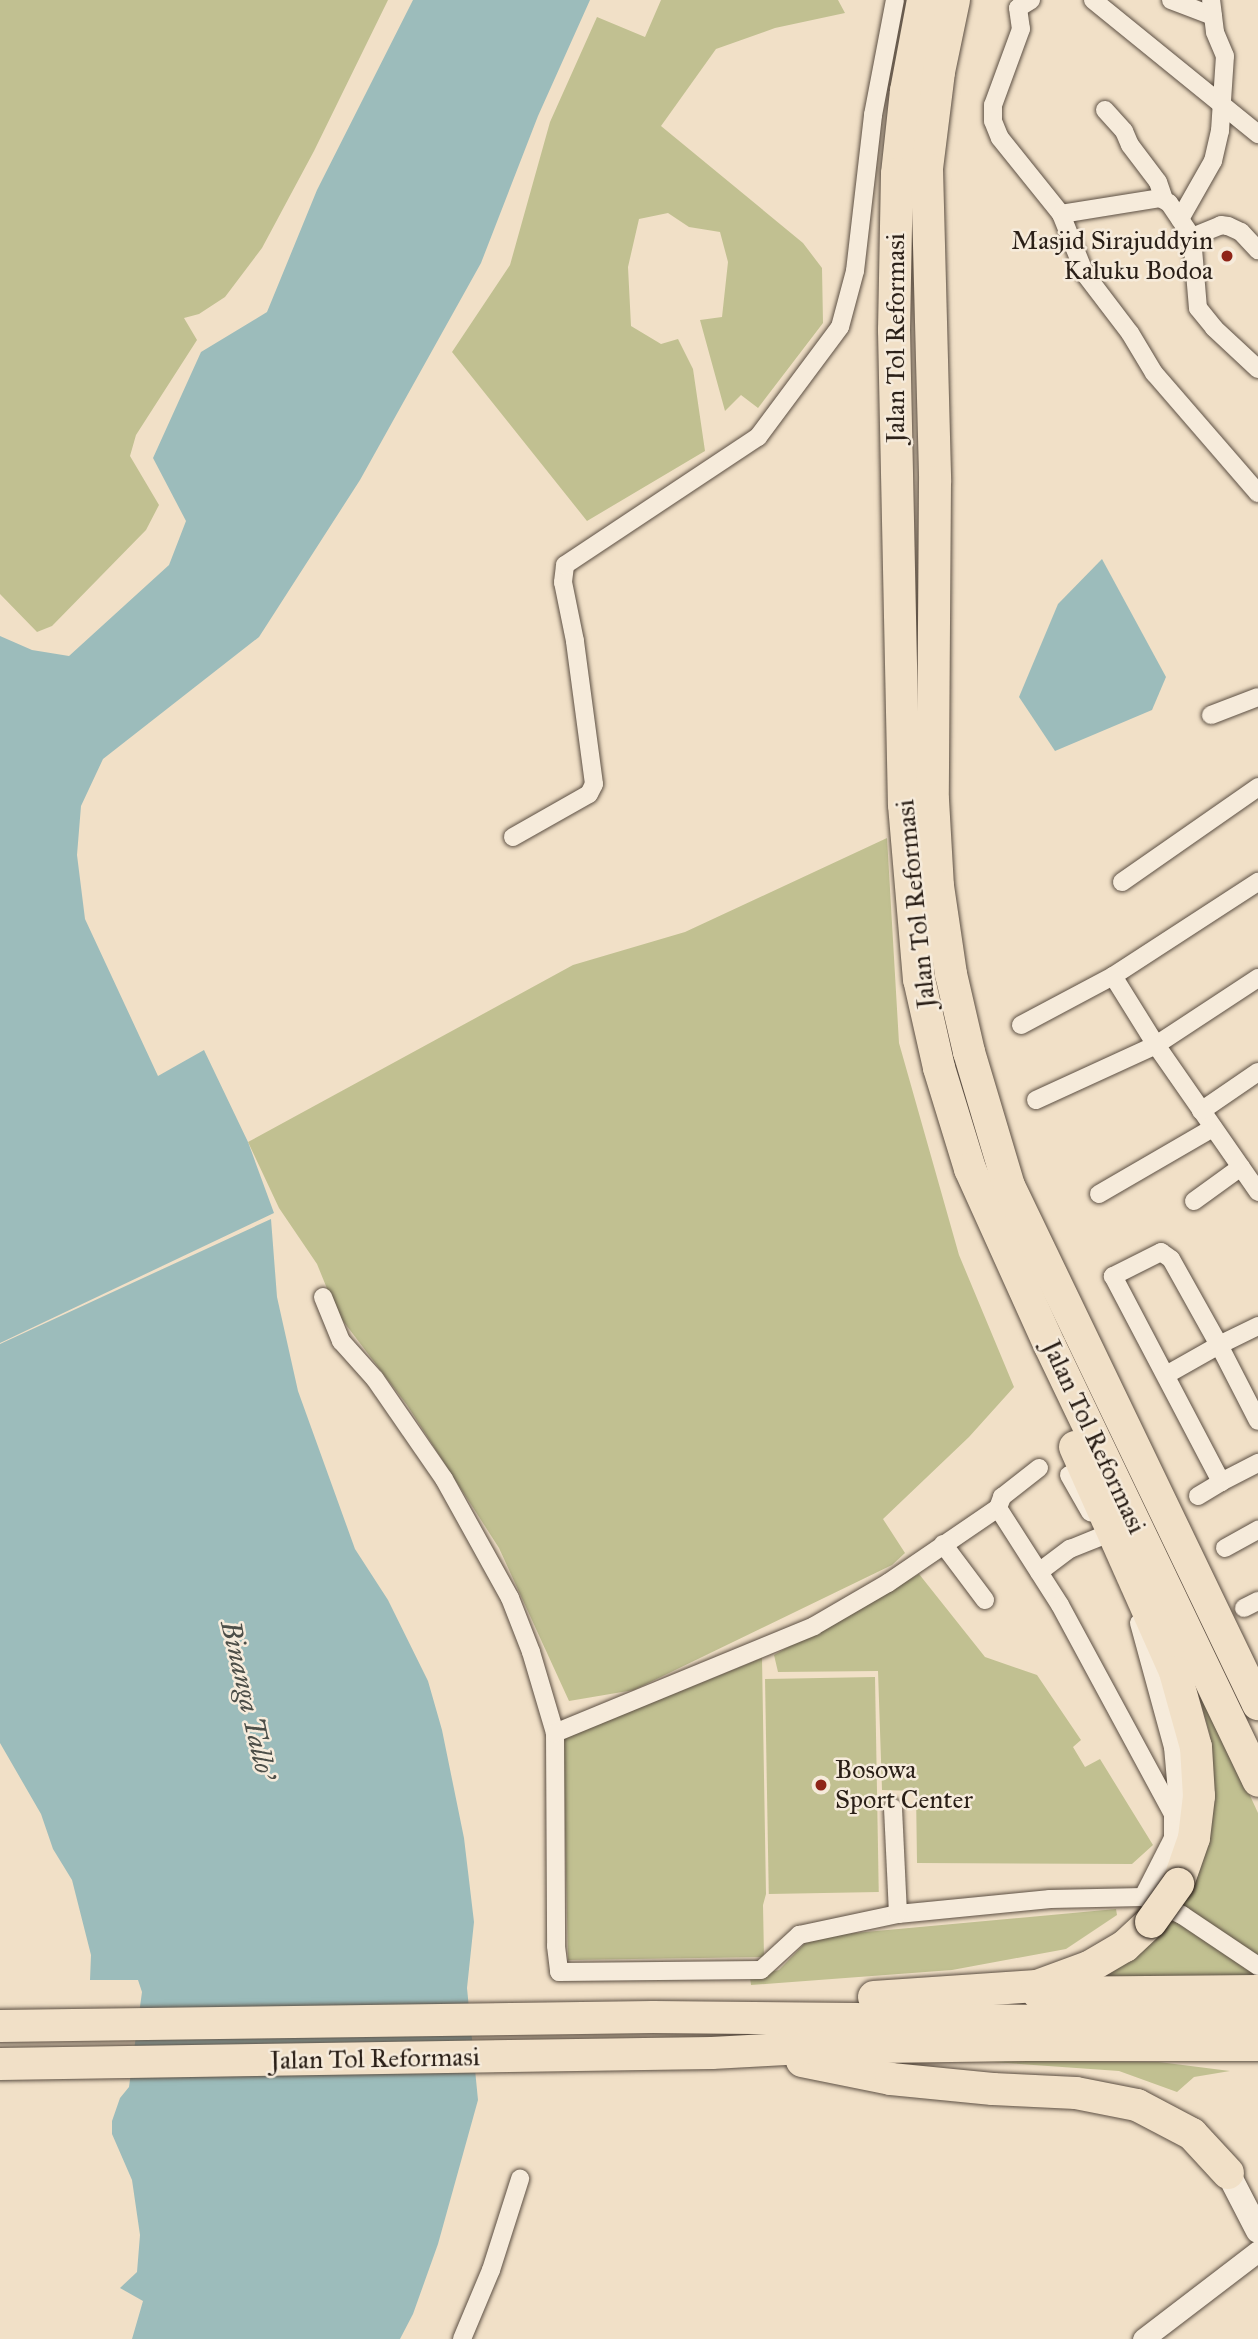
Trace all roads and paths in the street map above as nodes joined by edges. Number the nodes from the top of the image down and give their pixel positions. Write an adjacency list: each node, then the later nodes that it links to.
1 (895, 0): 21 (street)
2 (923, 0): 33 (highway, Jalan Tol Reformasi)
3 (954, 0): 34 (highway, Jalan Tol Reformasi)
4 (1031, 0): 12 (street)
5 (1093, 0): 8 (street)
6 (1171, 0): 7 (street)
7 (1212, 8): 8 (street)
8 (1221, 104): 10 (street); 13 (street)
9 (1105, 110): 11 (street)
10 (1258, 134)
11 (1164, 200): 12 (street); 13 (street)
12 (1061, 214): 17 (street)
13 (1180, 219): 14 (street)
14 (1192, 237): 15 (street); 16 (street)
15 (1258, 250)
16 (1258, 369)
17 (1258, 493)
18 (1258, 697): 19 (street)
19 (1211, 715)
20 (1256, 794): 22 (street)
21 (513, 837)
22 (1122, 882)
23 (1258, 882): 24 (street)
24 (1113, 976): 26 (street); 27 (street)
25 (1258, 978): 27 (street)
26 (1021, 1025)
27 (1156, 1045): 29 (street); 30 (street)
28 (1258, 1072): 30 (street)
29 (1036, 1100)
30 (1201, 1111): 31 (street)
31 (1213, 1128): 32 (street); 36 (street)
32 (1241, 1167): 35 (street); 37 (street)
33 (970, 1169): 58 (highway, Jalan Tol Reformasi); 61 (highway, bridge)
34 (1009, 1186): 55 (highway); 56 (highway, Jalan Tol Reformasi)
35 (1258, 1192)
36 (1099, 1194)
37 (1194, 1201)
38 (323, 1297): 57 (street)
39 (1258, 1326): 40 (street)
40 (1219, 1345): 41 (street); 41 (street); 42 (street)
41 (1166, 1375): 46 (street)
42 (1258, 1421)
43 (1258, 1463): 46 (street)
44 (1039, 1468): 48 (street)
45 (1069, 1475): 50 (street)
46 (1221, 1482): 47 (street)
47 (1198, 1496)
48 (998, 1507): 51 (street); 53 (street)
49 (1258, 1531): 52 (street)
50 (1103, 1536): 53 (street); 60 (street)
51 (943, 1544): 54 (street); 57 (street)
52 (1226, 1548)
53 (1040, 1572): 60 (street)
54 (985, 1600)
55 (1258, 1654)
56 (1258, 1704)
57 (555, 1733): 62 (street)
58 (1258, 1782)
59 (893, 1808): 62 (street)
60 (1173, 1814): 61 (street)
61 (1147, 1910): 62 (street); 63 (street); 65 (highway)
62 (898, 1914)
63 (1258, 1966)
64 (1258, 1991): 65 (highway)
65 (970, 1993): 66 (highway)
66 (653, 2017): 67 (highway); 68 (highway, Jalan Tol Reformasi)
67 (1258, 2023)
68 (0, 2026)
69 (1180, 2045): 70 (highway); 71 (highway); 73 (highway)
70 (1258, 2045)
71 (712, 2053): 72 (highway, Jalan Tol Reformasi); 74 (highway)
72 (0, 2064)
73 (1258, 2066)
74 (1228, 2173): 76 (main road)
75 (520, 2179): 78 (street)
76 (1258, 2231)
77 (1258, 2251): 79 (street)
78 (462, 2339)
79 (1143, 2339)

